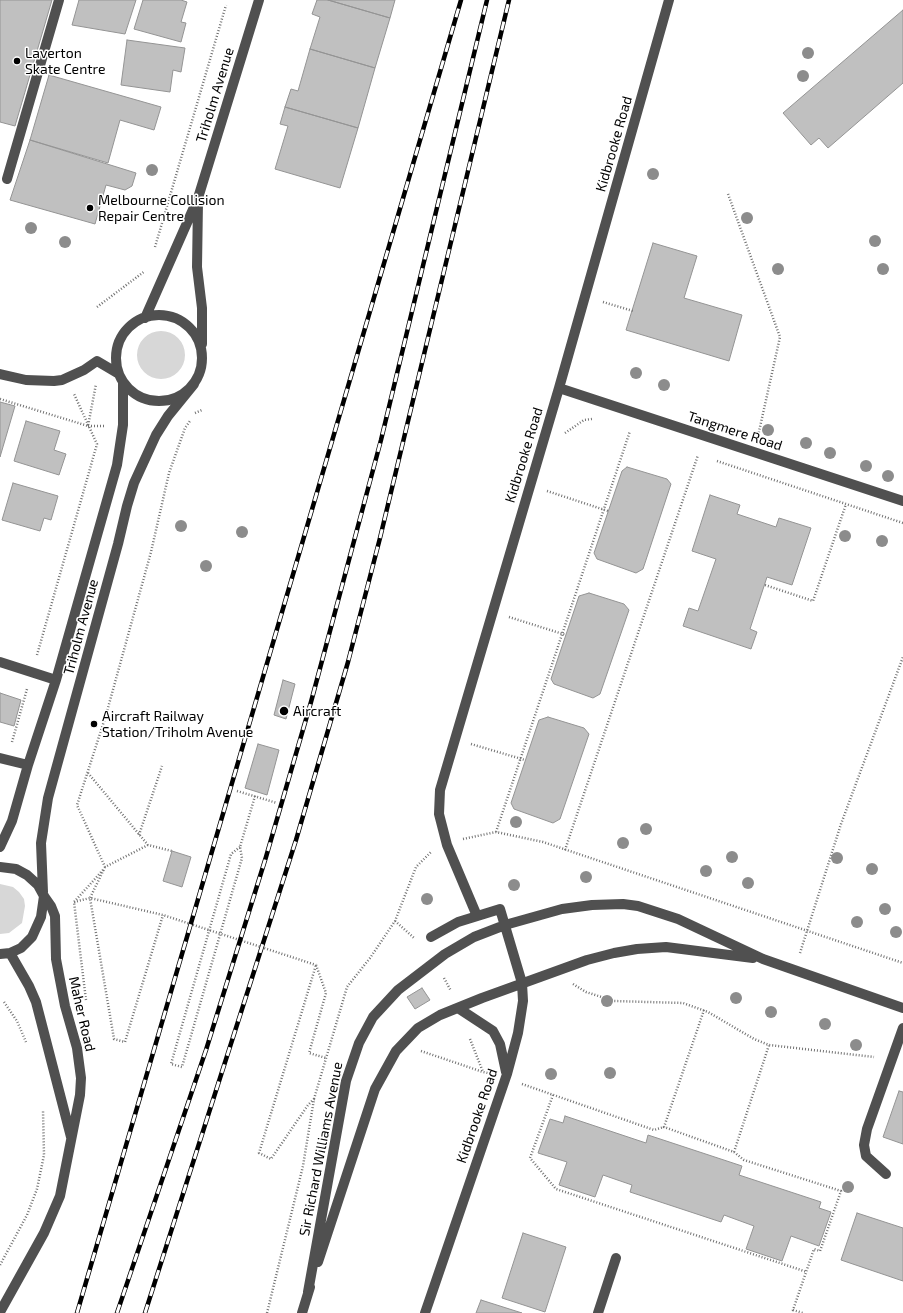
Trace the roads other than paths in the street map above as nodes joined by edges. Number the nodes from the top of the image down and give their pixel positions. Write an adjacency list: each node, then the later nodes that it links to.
1 (59, 0): 4 (street)
2 (259, 0): 5 (street, Triholm Avenue)
3 (670, 0): 11 (street, Kidbrooke Road)
4 (7, 179)
5 (198, 198): 6 (street, Triholm Avenue); 7 (street, Triholm Avenue)
6 (145, 318): 7 (street); 9 (street)
7 (202, 352): 10 (street)
8 (0, 374): 9 (street)
9 (121, 378): 10 (street); 14 (street, Triholm Avenue)
10 (194, 384): 19 (street, Triholm Avenue)
11 (559, 388): 12 (street, Tangmere Road); 20 (street, Kidbrooke Road)
12 (903, 501)
13 (0, 662): 14 (street)
14 (56, 680): 16 (street, Triholm Avenue)
15 (3, 758): 16 (street)
16 (28, 765): 17 (street, Triholm Avenue)
17 (0, 847)
18 (0, 867): 19 (street, Maher Road)
19 (43, 894): 23 (street, Triholm Avenue); 30 (street, Maher Road)
20 (477, 916): 21 (street, Kidbrooke Road); 22 (street)
21 (505, 925): 24 (street, Sir Richard Williams Avenue); 25 (street, Kidbrooke Road); 33 (street, Sir Richard Williams Avenue)
22 (432, 937)
23 (3, 956): 30 (street, Maher Road)
24 (763, 959): 25 (street, Sir Richard Williams Avenue); 27 (street, Sir Richard Williams Avenue)
25 (522, 983): 26 (street, Sir Richard Williams Avenue); 29 (street, Kidbrooke Road)
26 (458, 1008): 29 (street); 33 (street, Sir Richard Williams Avenue)
27 (903, 1008)
28 (903, 1028): 31 (street)
29 (506, 1076): 36 (street, Kidbrooke Road)
30 (72, 1141): 34 (street, Maher Road)
31 (886, 1174)
32 (616, 1258): 37 (street)
33 (308, 1292): 35 (street, Sir Richard Williams Avenue)
34 (0, 1312)
35 (302, 1313)
36 (425, 1313)
37 (598, 1313)

